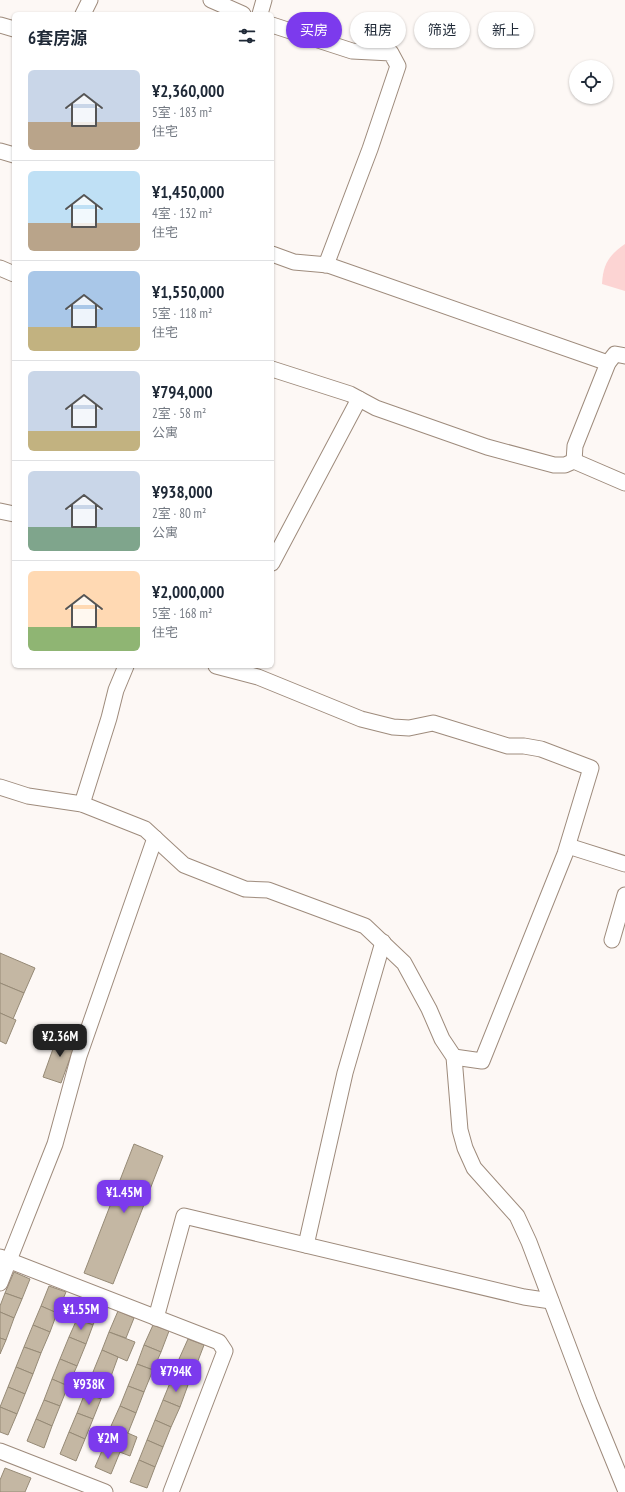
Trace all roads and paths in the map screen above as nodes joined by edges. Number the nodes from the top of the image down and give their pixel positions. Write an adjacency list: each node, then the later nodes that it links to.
1 (90, 0): 4 (street)
2 (212, 0): 5 (street)
3 (264, 0): 6 (street)
4 (85, 12)
5 (239, 12)
6 (261, 12)
7 (0, 25): 9 (street)
8 (274, 26): 13 (street)
9 (12, 28)
10 (0, 151): 11 (street)
11 (12, 154)
12 (274, 255): 13 (street)
13 (326, 265): 17 (street)
14 (0, 268): 15 (street)
15 (12, 273)
16 (625, 356): 17 (street)
17 (608, 363): 20 (street)
18 (274, 370): 19 (street)
19 (359, 398): 20 (street); 24 (street)
20 (574, 461): 21 (street)
21 (625, 483)
22 (0, 510): 23 (street)
23 (12, 513)
24 (274, 559)
25 (125, 668): 28 (street)
26 (223, 668): 30 (street)
27 (0, 787): 28 (street)
28 (82, 804): 29 (street)
29 (156, 838): 34 (street); 37 (street)
30 (568, 846): 31 (street); 35 (street)
31 (625, 864)
32 (625, 895): 33 (street)
33 (612, 940)
34 (383, 942): 35 (street); 36 (street)
35 (454, 1057): 39 (street)
36 (306, 1245): 39 (street); 40 (street)
37 (4, 1259): 38 (street); 40 (street)
38 (0, 1283)
39 (551, 1301): 42 (street)
40 (156, 1318): 44 (street)
41 (0, 1451): 43 (street)
42 (625, 1489)
43 (105, 1492)
44 (171, 1492)

